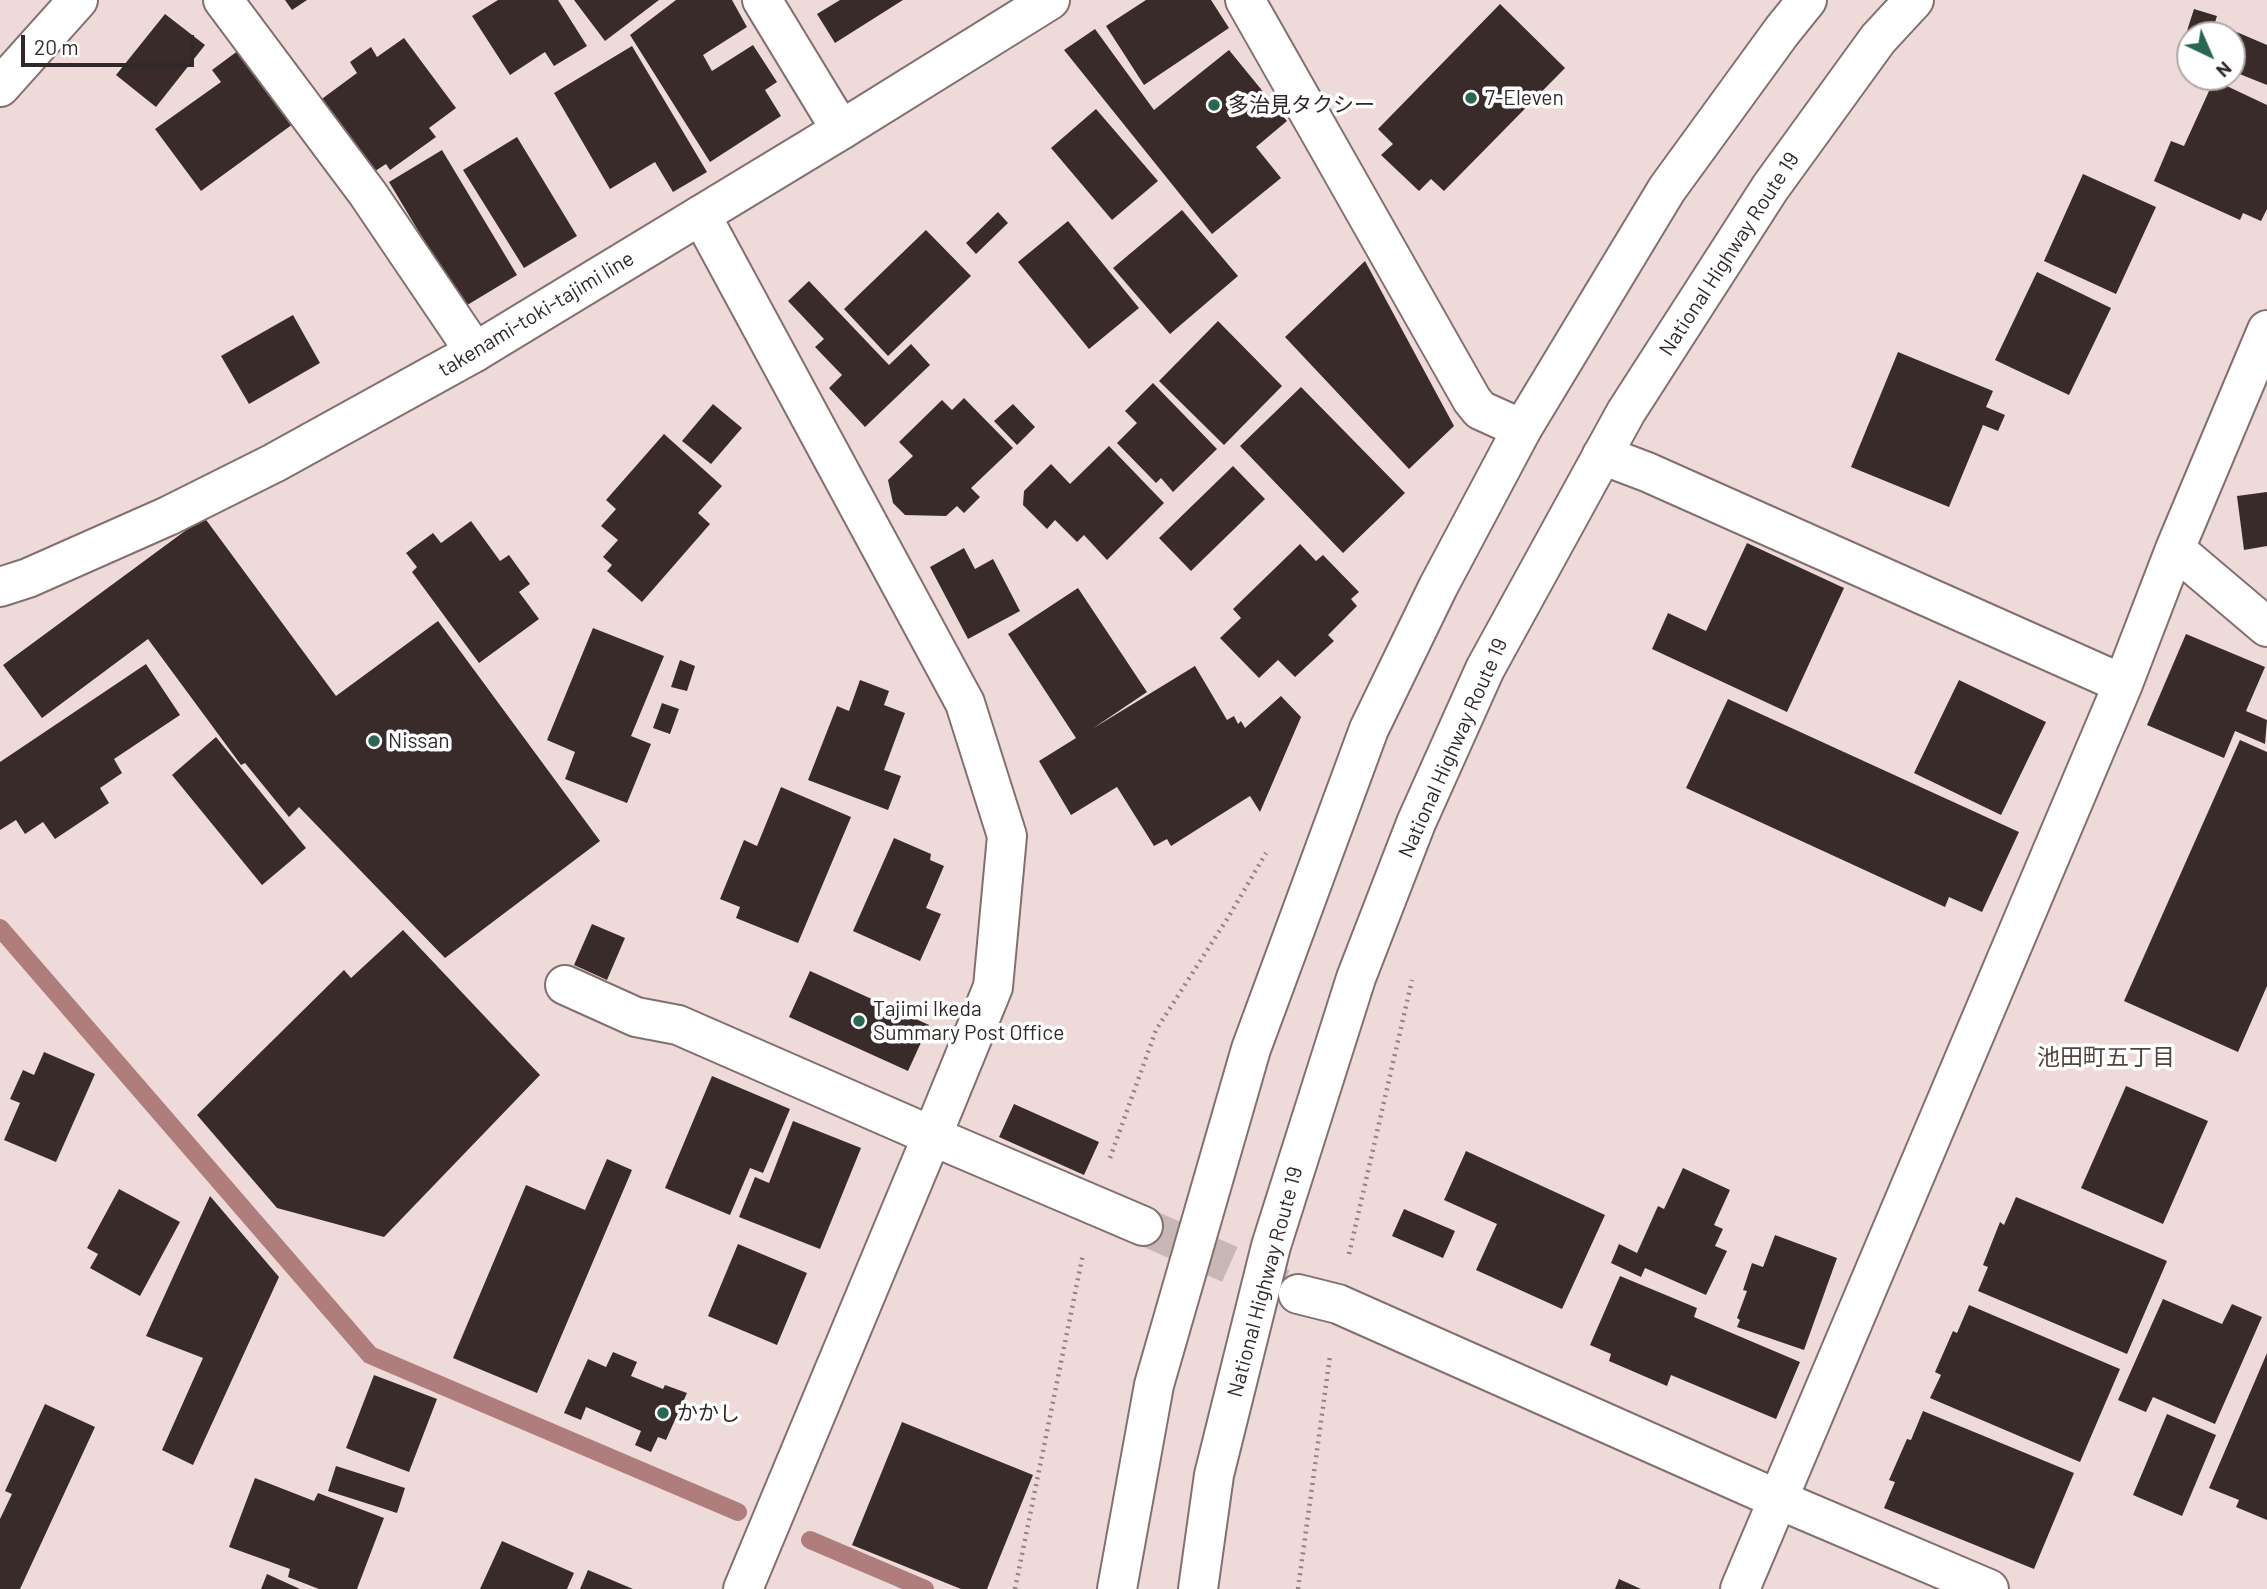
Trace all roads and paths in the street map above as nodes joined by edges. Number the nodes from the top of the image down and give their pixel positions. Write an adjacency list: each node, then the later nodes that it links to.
1 (78, 0): 8 (main road)
2 (223, 0): 12 (main road)
3 (762, 0): 9 (main road)
4 (1050, 0): 9 (main road, takenami-toki-tajimi line)
5 (1245, 0): 13 (main road)
6 (1807, 0): 13 (main road)
7 (1914, 0): 14 (main road, National Highway Route 19)
8 (0, 87)
9 (841, 130): 10 (main road, takenami-toki-tajimi line)
10 (701, 215): 12 (main road, takenami-toki-tajimi line); 20 (main road)
11 (2267, 330): 15 (main road)
12 (475, 352): 16 (main road, takenami-toki-tajimi line)
13 (1522, 429): 25 (main road)
14 (1602, 455): 18 (main road); 26 (main road, National Highway Route 19)
15 (2175, 550): 17 (main road); 18 (main road)
16 (0, 587)
17 (2267, 627)
18 (2123, 684): 23 (main road)
19 (565, 985): 20 (main road)
20 (933, 1136): 21 (main road); 24 (main road)
21 (1143, 1226)
22 (1298, 1294): 23 (main road)
23 (1777, 1499): 27 (main road); 28 (main road)
24 (743, 1589)
25 (1118, 1589)
26 (1198, 1589)
27 (1740, 1589)
28 (1989, 1589)

